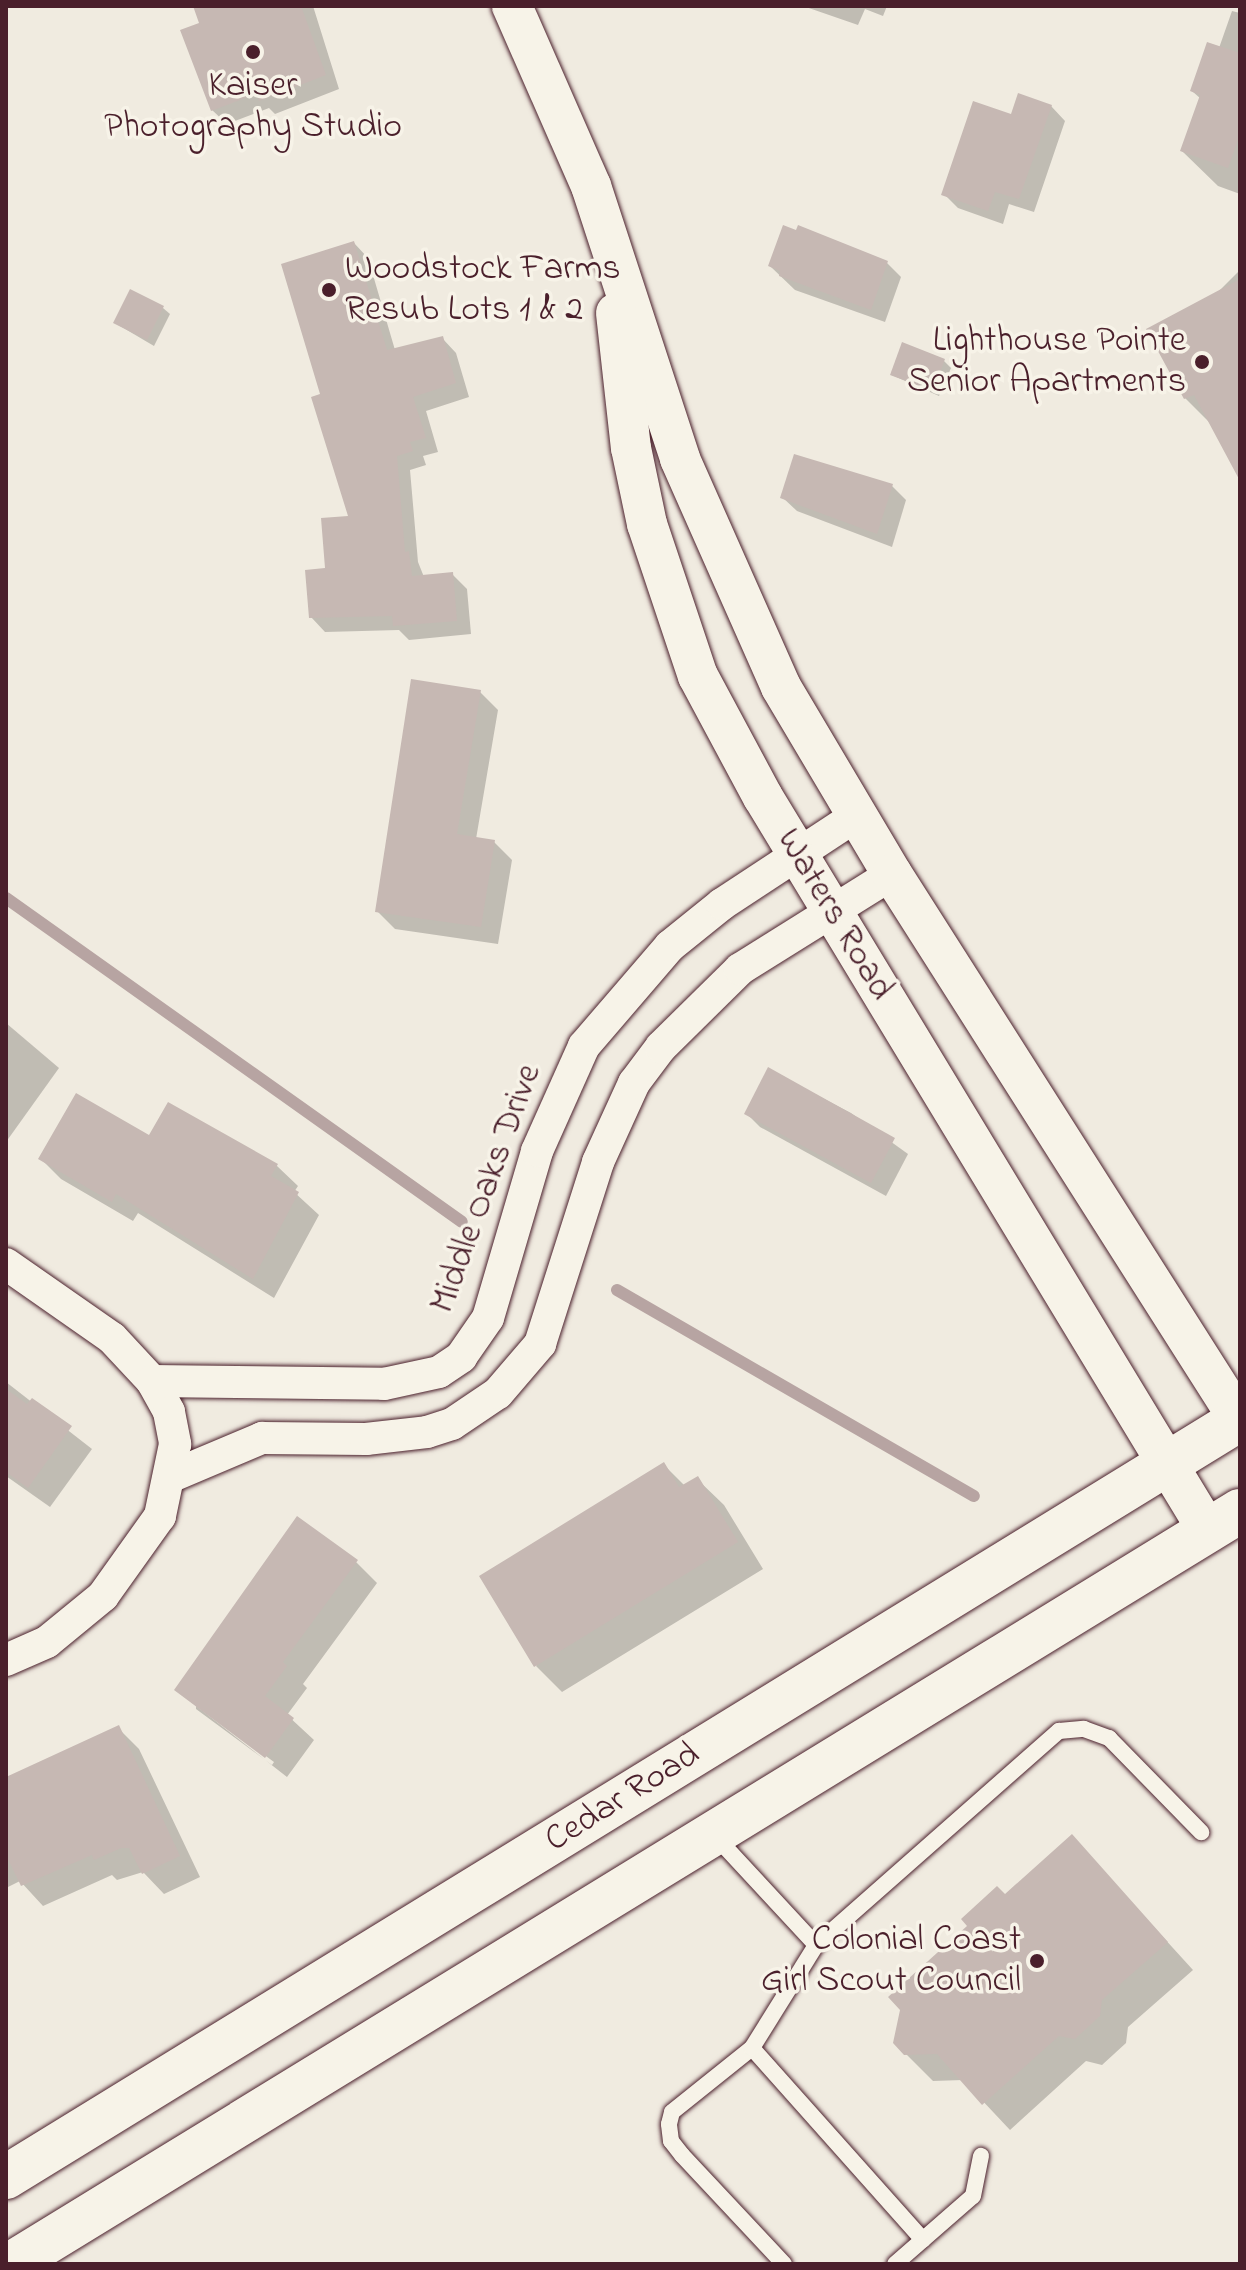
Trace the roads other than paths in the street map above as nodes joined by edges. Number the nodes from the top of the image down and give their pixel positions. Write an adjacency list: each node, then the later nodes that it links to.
1 (512, 6): 2 (street, Waters Road)
2 (609, 241): 3 (street, Waters Road); 4 (street, Waters Road)
3 (856, 816): 4 (street, Middle Oaks Drive); 5 (street, Waters Road)
4 (797, 854): 6 (street, Waters Road); 8 (street, Middle Oaks Drive)
5 (892, 874): 6 (street); 9 (street, Waters Road)
6 (832, 911): 10 (street, Waters Road); 11 (street)
7 (6, 1264): 8 (street)
8 (152, 1381): 11 (street)
9 (1240, 1420): 10 (main road, Cedar Road)
10 (1167, 1464): 12 (street, Waters Road); 19 (main road, Cedar Road)
11 (172, 1476): 13 (street)
12 (1224, 1521): 15 (main road, Cedar Road)
13 (6, 1660)
14 (1201, 1832): 16 (lane)
15 (712, 1833): 16 (lane); 21 (main road, Cedar Road)
16 (816, 1945): 17 (lane)
17 (752, 2048): 20 (lane); 22 (lane)
18 (981, 2156): 20 (lane)
19 (6, 2177)
20 (923, 2240): 23 (lane)
21 (11, 2264)
22 (784, 2264)
23 (895, 2264)

